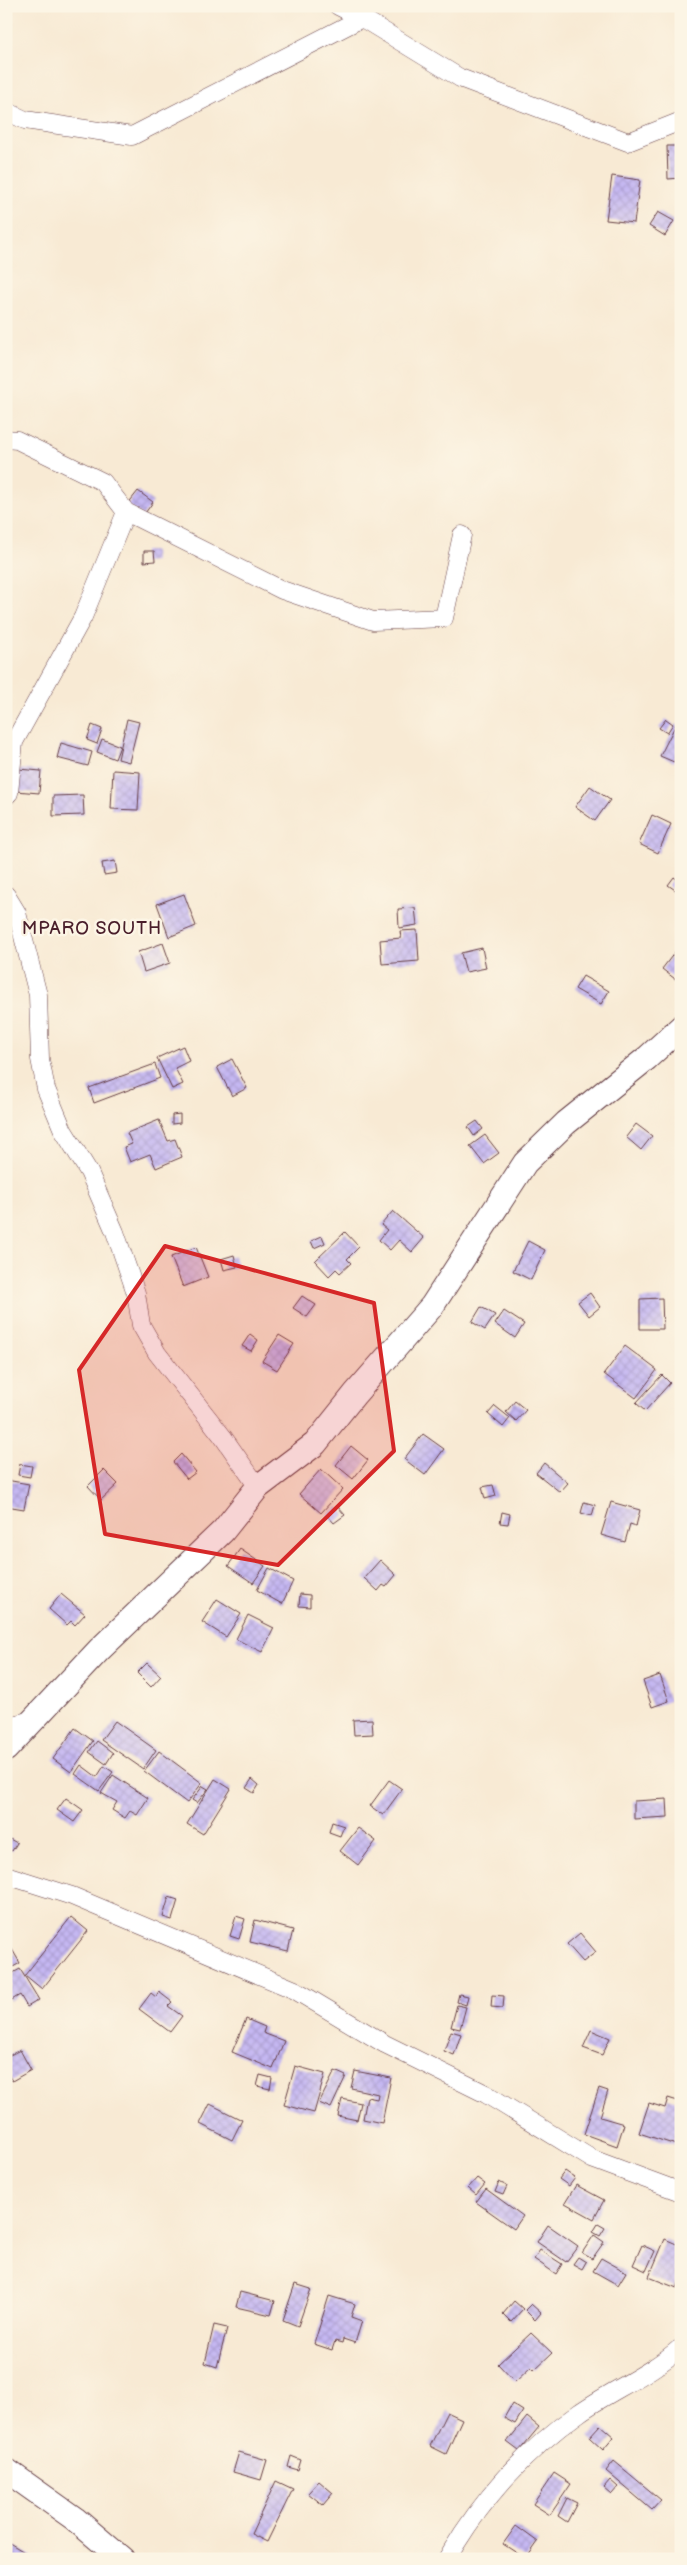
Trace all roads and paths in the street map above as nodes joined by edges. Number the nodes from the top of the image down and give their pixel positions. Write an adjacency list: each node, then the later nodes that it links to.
1 (338, 6): 2 (street)
2 (362, 18): 3 (street); 4 (street)
3 (6, 112)
4 (681, 121)
5 (6, 439): 6 (street)
6 (126, 512): 7 (street); 8 (street)
7 (462, 535)
8 (6, 796)
9 (6, 895): 11 (street)
10 (681, 1027): 11 (street)
11 (258, 1487): 12 (street)
12 (32, 1720): 13 (street); 14 (street)
13 (6, 1727)
14 (6, 1749)
15 (6, 1875): 16 (street)
16 (681, 2192)
17 (681, 2346): 20 (street)
18 (6, 2470): 19 (street)
19 (122, 2559)
20 (447, 2559)

